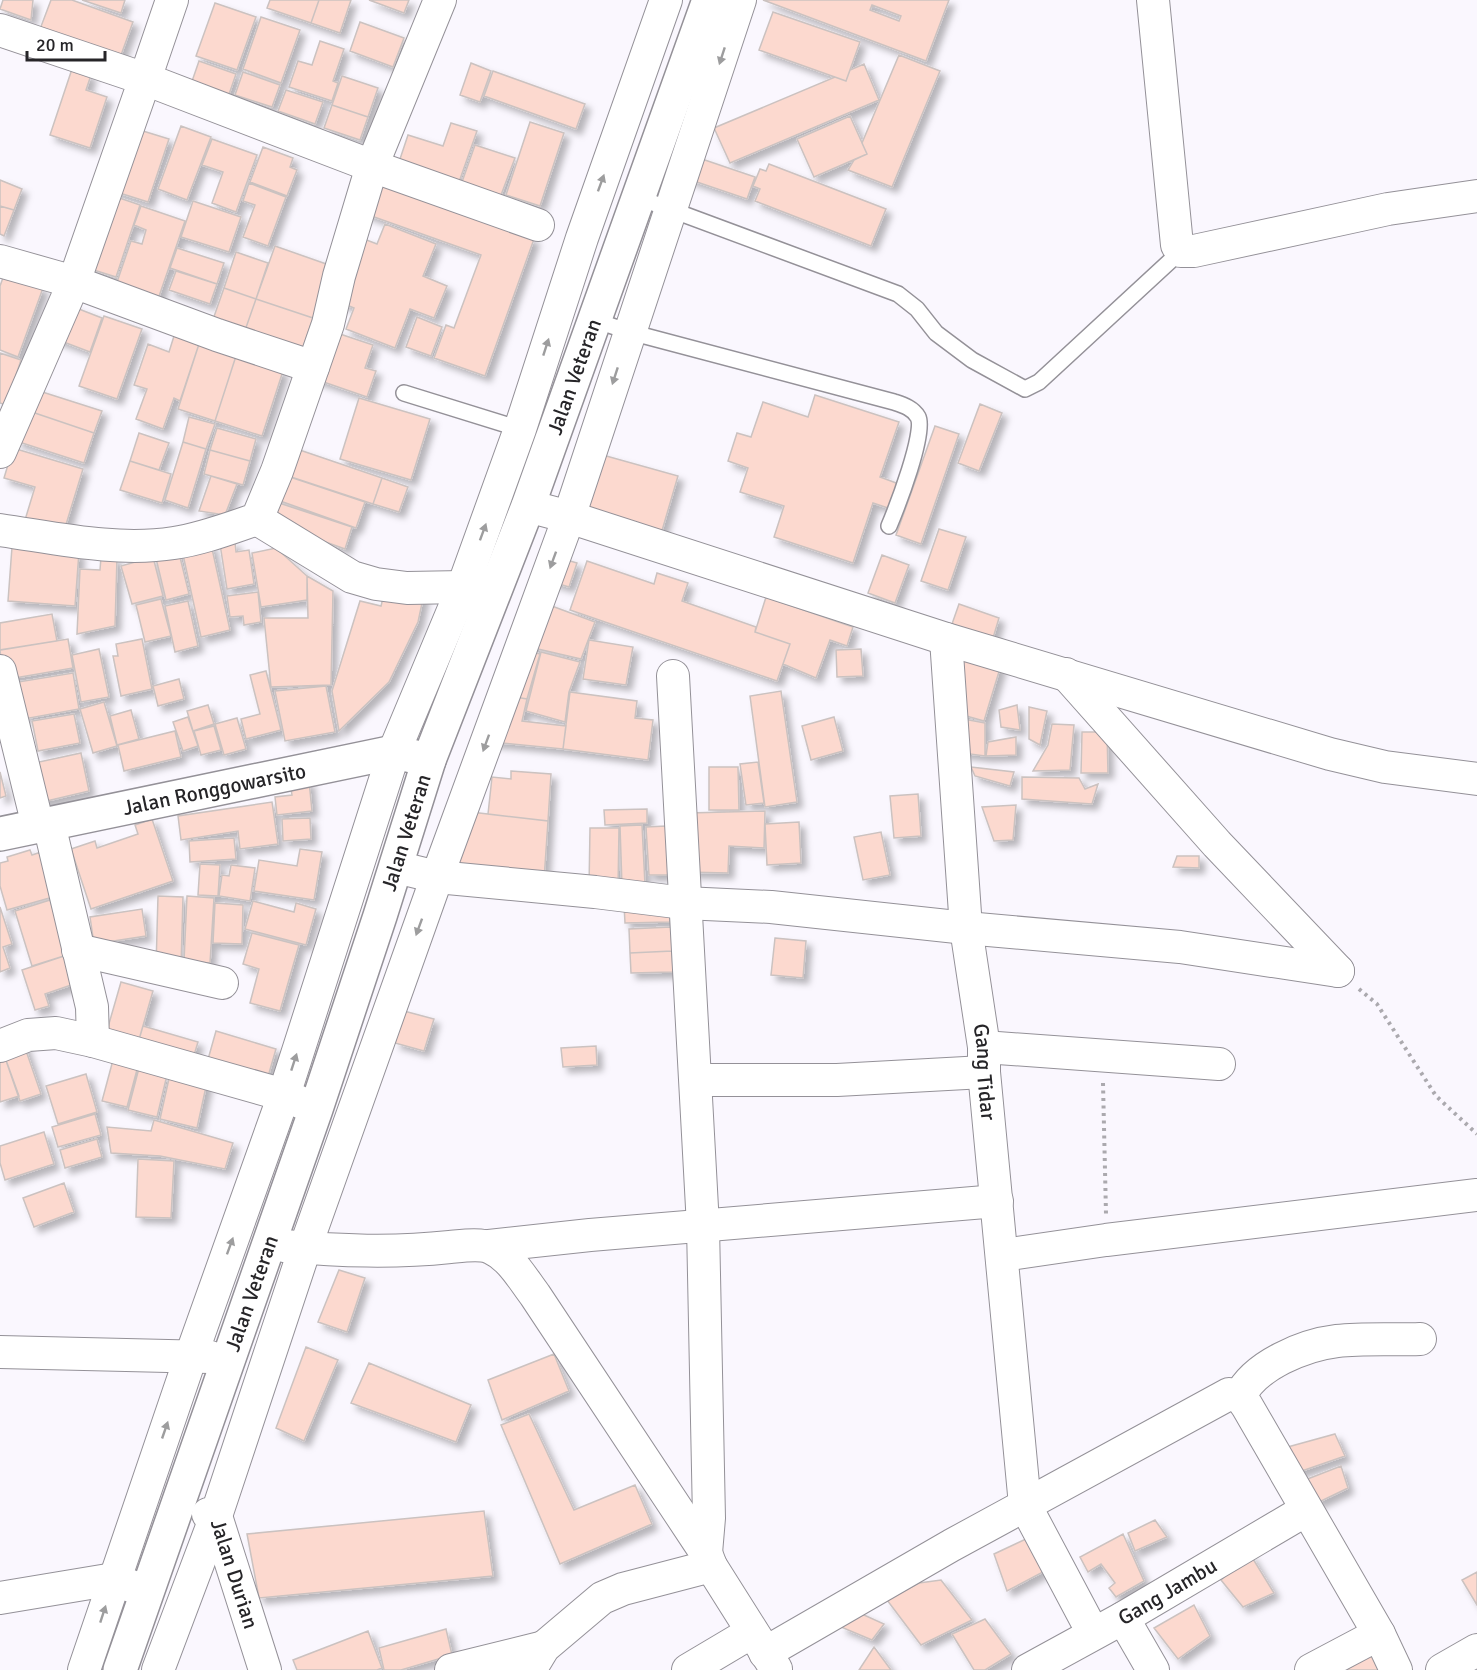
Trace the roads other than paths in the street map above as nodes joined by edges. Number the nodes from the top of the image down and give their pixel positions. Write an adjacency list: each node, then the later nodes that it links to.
1 (172, 0): 8 (street)
2 (440, 0): 9 (street)
3 (666, 0): 13 (street, one-way to 3)
4 (709, 0): 11 (main road, Jalan Veteran)
5 (740, 0): 12 (street, one-way to 12)
6 (1153, 0): 15 (street)
7 (0, 30): 8 (street)
8 (145, 79): 9 (street); 18 (street)
9 (372, 166): 13 (street); 21 (street)
10 (1477, 196): 15 (street)
11 (638, 197): 12 (lane); 14 (main road, Jalan Veteran)
12 (670, 211): 15 (lane); 16 (street)
13 (558, 231): 14 (street); 23 (street, one-way to 13)
14 (619, 248): 16 (street); 19 (main road, Jalan Veteran)
15 (1181, 250)
16 (653, 260): 20 (street)
17 (0, 261): 18 (street)
18 (74, 282): 21 (street); 24 (street)
19 (594, 320): 20 (lane); 25 (main road, Jalan Veteran)
20 (630, 332): 26 (street, one-way to 26); 28 (lane)
21 (313, 367): 27 (street)
22 (404, 393): 23 (lane)
23 (520, 429): 30 (street, one-way to 23)
24 (0, 452)
25 (528, 506): 26 (street); 30 (main road, Jalan Veteran)
26 (569, 517): 31 (street); 41 (street, one-way to 41)
27 (257, 519): 29 (street); 30 (street)
28 (890, 526)
29 (0, 530)
30 (478, 592): 35 (street); 36 (main road, Jalan Veteran)
31 (946, 639): 33 (street); 43 (street, Gang Tidar)
32 (0, 671): 38 (street)
33 (1066, 674): 37 (street); 43 (street)
34 (673, 676): 42 (street)
35 (394, 752): 36 (main road, Jalan Ronggowarsito); 38 (main road, Jalan Ronggowarsito); 51 (street, one-way to 35)
36 (429, 760): 40 (main road, Jalan Veteran)
37 (1477, 779)
38 (43, 825): 39 (main road, Jalan Ronggowarsito); 44 (street)
39 (0, 834)
40 (396, 867): 41 (street); 52 (main road, Jalan Veteran)
41 (437, 877): 42 (street); 58 (street, one-way to 58)
42 (684, 903): 43 (street); 50 (street)
43 (966, 927): 48 (street, Gang Tidar)
44 (78, 950): 45 (street); 46 (street)
45 (222, 983)
46 (93, 1041): 47 (street); 51 (street)
47 (0, 1046)
48 (984, 1060): 49 (street); 50 (street); 54 (street, Gang Tidar)
49 (1219, 1064)
50 (696, 1080): 55 (street)
51 (284, 1095): 52 (street); 62 (street, one-way to 51)
52 (316, 1109): 56 (main road, Jalan Veteran)
53 (1477, 1195): 59 (street)
54 (997, 1201): 55 (street); 59 (street, Gang Tidar)
55 (703, 1226): 57 (street); 69 (street)
56 (268, 1244): 58 (street); 63 (main road, Jalan Veteran)
57 (489, 1246): 58 (street); 69 (street)
58 (305, 1248): 68 (street)
59 (1003, 1256): 66 (street, Gang Tidar)
60 (1420, 1339): 64 (street)
61 (0, 1352): 62 (street)
62 (191, 1356): 63 (street); 70 (street, one-way to 62)
63 (229, 1358): 65 (main road, Jalan Veteran)
64 (1240, 1396): 66 (street); 67 (street)
65 (179, 1505): 68 (street, Jalan Durian); 71 (main road, Jalan Veteran)
66 (1025, 1505): 74 (street); 77 (street)
67 (1306, 1510): 73 (street, Gang Jambu); 75 (street)
68 (216, 1516): 81 (street); 82 (street, Jalan Durian)
69 (708, 1560): 77 (street); 78 (street)
70 (114, 1579): 71 (street); 72 (street); 79 (street, one-way to 70)
71 (148, 1593): 80 (main road, Jalan Veteran)
72 (0, 1598)
73 (1123, 1618): 74 (street, Gang Jambu); 86 (street)
74 (1094, 1633): 85 (street, Gang Jambu)
75 (1379, 1634): 87 (street); 88 (street)
76 (1477, 1650): 89 (street)
77 (764, 1652): 84 (street)
78 (537, 1659): 83 (street)
79 (84, 1670)
80 (120, 1670)
81 (158, 1670)
82 (265, 1670)
83 (451, 1670)
84 (688, 1670)
85 (1028, 1670)
86 (1153, 1670)
87 (1311, 1670)
88 (1395, 1670)
89 (1442, 1670)

